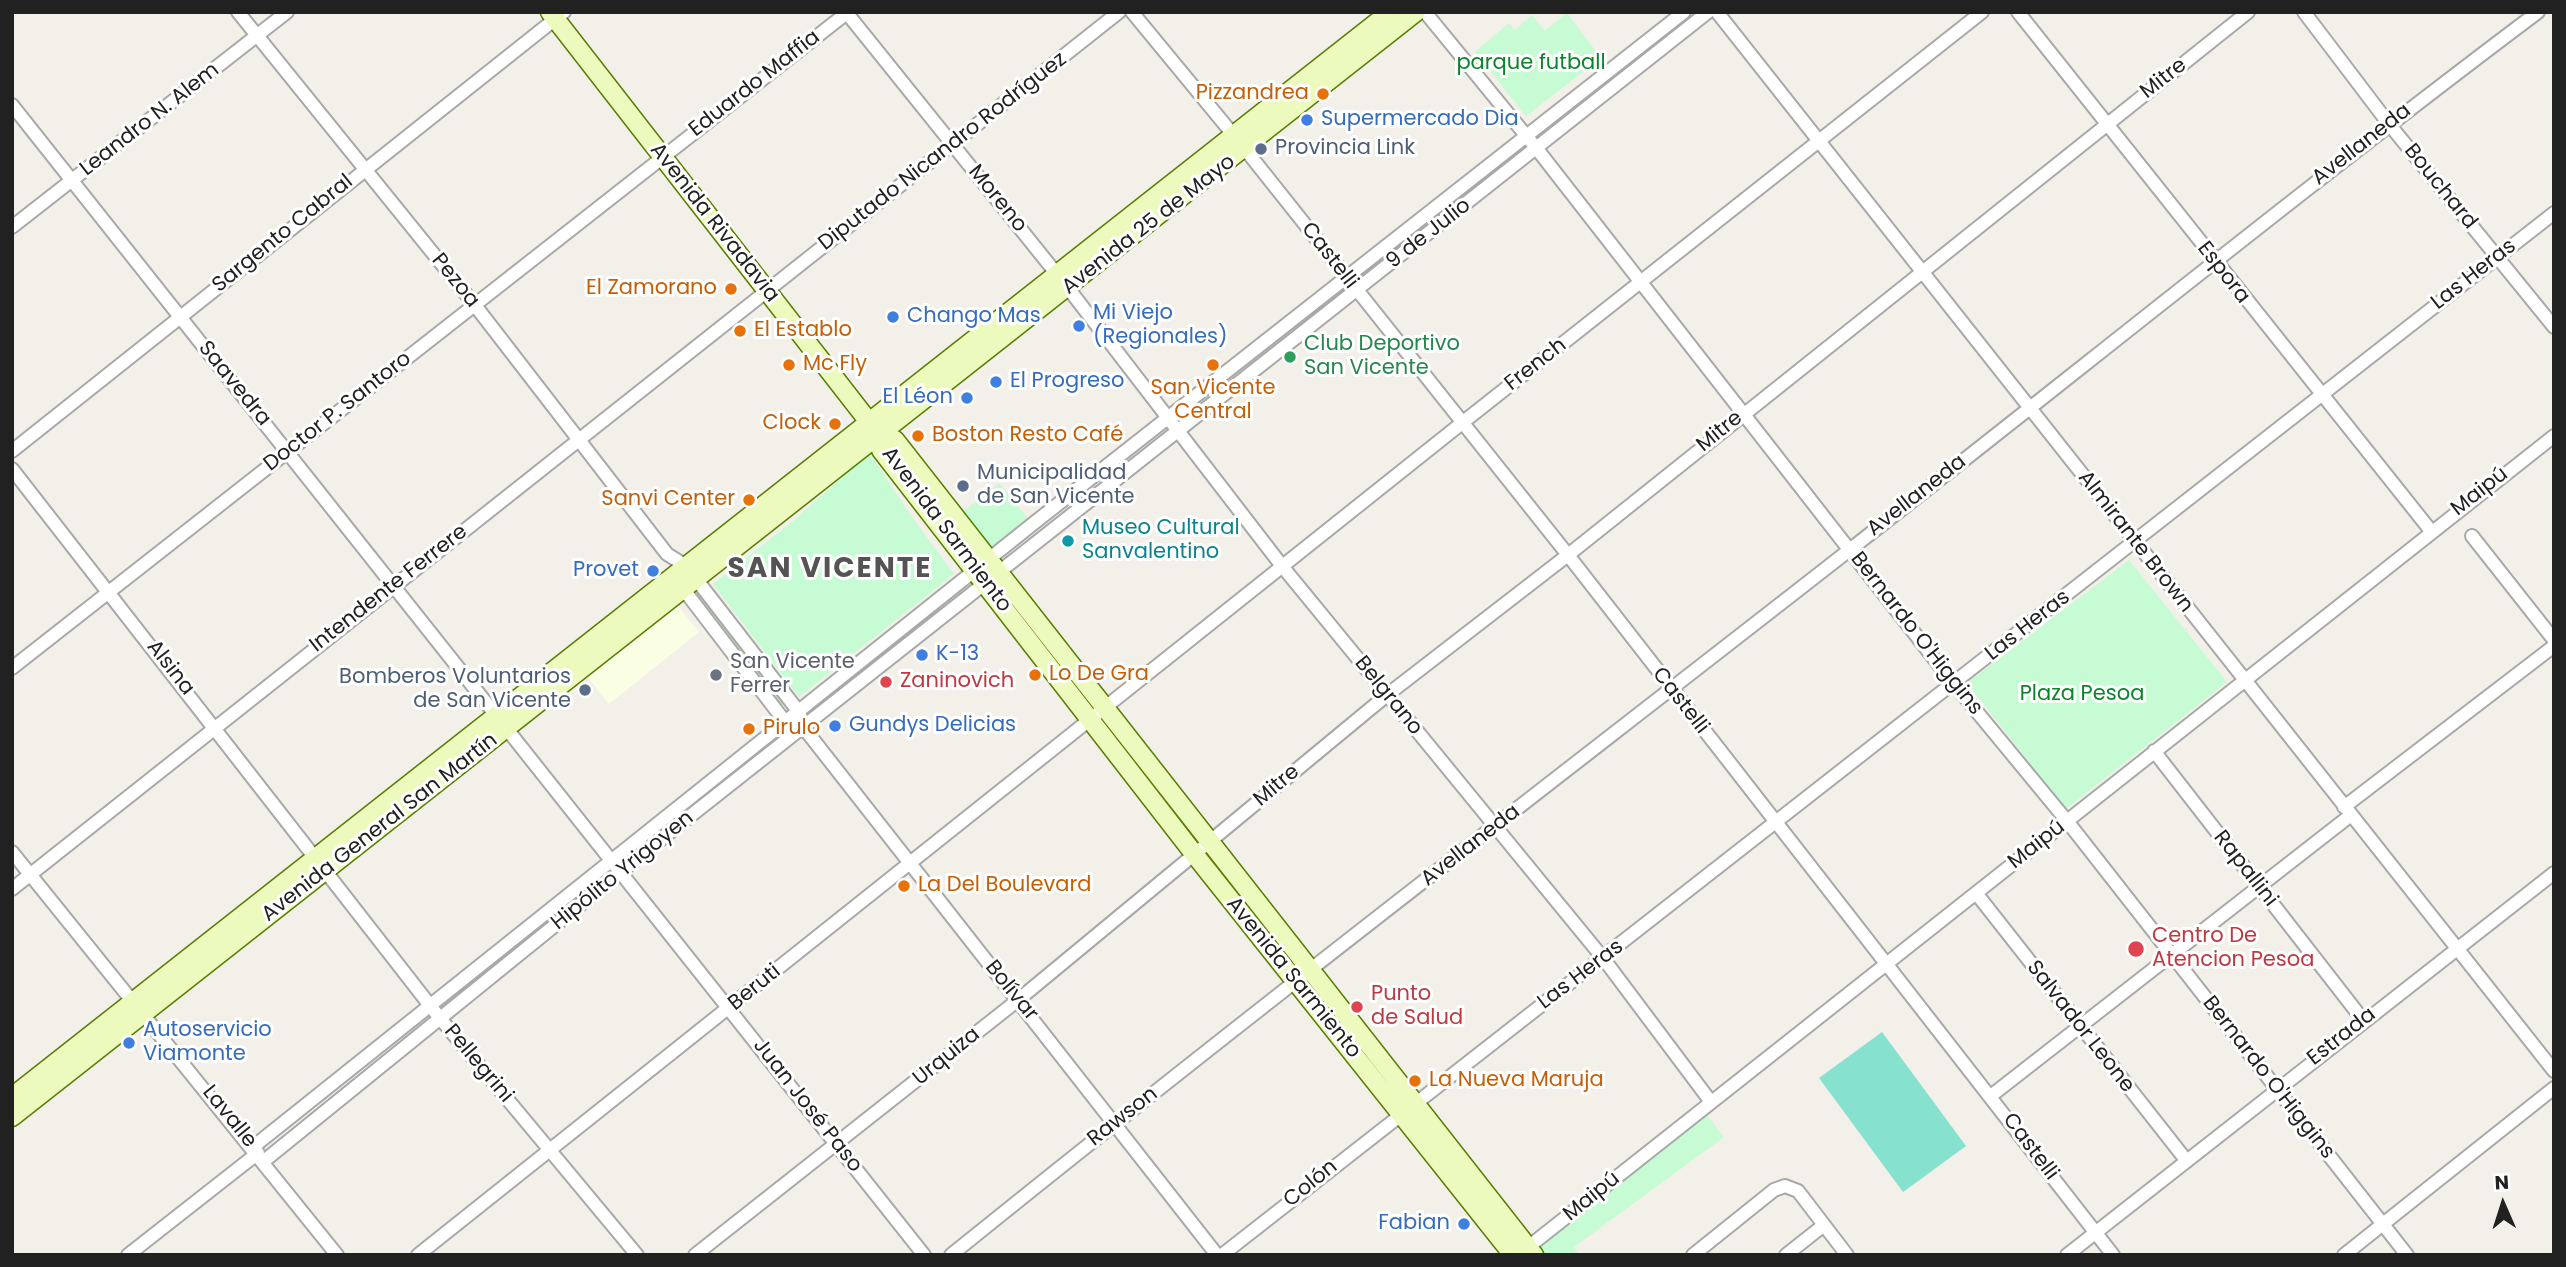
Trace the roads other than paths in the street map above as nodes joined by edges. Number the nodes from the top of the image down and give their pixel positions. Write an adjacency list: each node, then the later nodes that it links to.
1 (238, 12): 18 (street, Pezoa)
2 (287, 12): 18 (street, Leandro N. Alem)
3 (1119, 12): 25 (street, Diputado Nicandro Rodríguez)
4 (1132, 12): 24 (street, Castelli)
5 (1390, 12): 24 (main road, Avenida 25 de Mayo)
6 (1416, 12): 24 (main road, Avenida 25 de Mayo)
7 (1425, 12): 22 (street, Bernardo O'Higgins)
8 (1684, 12): 22 (street, 9 de Julio)
9 (1708, 12): 26 (street, 9 de Julio)
10 (1717, 12): 23 (street, Almirante Brown)
11 (1982, 12): 23 (street, French)
12 (2018, 12): 20 (street, Espora)
13 (2248, 12): 20 (street, Mitre)
14 (2304, 12): 21 (street, Bouchard)
15 (2538, 12): 21 (street, Avellaneda)
16 (847, 13): 25 (street, Moreno); 27 (street, Eduardo Maffia)
17 (556, 14): 27 (main road, Avenida Rivadavia); 28 (street, Sargento Cabral)
18 (257, 37): 28 (street, Pezoa); 29 (street, Leandro N. Alem)
19 (12, 105): 29 (street, Saavedra)
20 (2108, 123): 33 (street, Espora); 34 (street, Mitre)
21 (2389, 124): 32 (street, Bouchard); 33 (street, Avellaneda)
22 (1527, 137): 26 (street, Bernardo O'Higgins); 36 (street, 9 de Julio)
23 (1819, 140): 34 (street, Almirante Brown); 37 (street, French)
24 (1240, 143): 35 (main road, Avenida 25 de Mayo); 36 (street, Castelli); 38 (main road, Avenida 25 de Mayo)
25 (953, 145): 35 (street, Moreno); 40 (street, Diputado Nicandro Rodríguez)
26 (1537, 149): 37 (street, Bernardo O'Higgins); 39 (street, 9 de Julio)
27 (662, 157): 40 (main road, Avenida Rivadavia); 41 (street, Doctor P. Santoro)
28 (364, 170): 41 (street, Pezoa); 42 (street, Sargento Cabral)
29 (71, 182): 31 (street, Leandro N. Alem); 42 (street, Saavedra)
30 (2554, 213): 32 (street, Las Heras)
31 (12, 227)
32 (2497, 257): 43 (street, Bouchard); 44 (street, Las Heras)
33 (2213, 261): 44 (street, Espora); 45 (street, Avellaneda)
34 (1921, 271): 45 (street, Almirante Brown); 46 (street, Mitre)
35 (1057, 274): 38 (street, Moreno); 49 (main road, Avenida 25 de Mayo)
36 (1347, 279): 39 (street, Castelli); 47 (street, 9 de Julio)
37 (1641, 283): 46 (street, Bernardo O'Higgins); 48 (street, French)
38 (1068, 288): 47 (street, Belgrano); 49 (main road, Avenida 25 de Mayo)
39 (1356, 290): 48 (street, Castelli); 50 (street, 9 de Julio)
40 (767, 292): 49 (main road, Avenida Rivadavia); 52 (street, Intendente Ferrere)
41 (474, 304): 52 (street, Pezoa); 54 (street, Doctor P. Santoro)
42 (180, 317): 53 (street, Sargento Cabral); 54 (street, Saavedra)
43 (2554, 327)
44 (2321, 395): 56 (street, Espora); 58 (street, Las Heras)
45 (2029, 408): 58 (street, Almirante Brown); 59 (street, Avellaneda)
46 (1742, 413): 59 (street, Bernardo O'Higgins); 61 (street, Mitre)
47 (1167, 420): 50 (street, Belgrano); 63 (street, 9 de Julio)
48 (1462, 422): 61 (street, Castelli); 62 (street, French)
49 (874, 427): 63 (main road, Avenida Sarmiento); 64 (main road, Avenida General San Martín)
50 (1177, 431): 62 (street, Belgrano); 63 (street, 9 de Julio)
51 (2554, 436): 56 (street, Maipú)
52 (578, 441): 60 (street, Pezoa); 65 (street, Intendente Ferrere)
53 (12, 451)
54 (288, 452): 65 (street, Saavedra); 66 (street, Doctor P. Santoro)
55 (12, 469): 66 (street, Alsina)
56 (2431, 531): 70 (street, Maipú)
57 (2472, 536): 67 (street)
58 (2135, 541): 70 (street, Almirante Brown); 71 (street, Las Heras)
59 (1850, 550): 71 (street, Bernardo O'Higgins); 72 (street, Avellaneda)
60 (667, 554): 64 (street, Bolívar)
61 (1568, 555): 72 (street, Castelli); 73 (street, Mitre)
62 (1282, 566): 73 (street, Belgrano); 75 (street, French)
63 (986, 573): 74 (street, Hipólito Yrigoyen); 75 (main road, Avenida Sarmiento); 79 (street, Hipólito Yrigoyen)
64 (685, 578): 74 (street, Bolívar); 76 (main road, Avenida General San Martín); 77 (street, Bolívar)
65 (394, 585): 76 (street, Saavedra); 78 (street, Intendente Ferrere)
66 (111, 592): 69 (street, Doctor P. Santoro); 78 (street, Alsina)
67 (2554, 639)
68 (2554, 646): 81 (street)
69 (12, 668)
70 (2245, 681): 80 (street, Maipú); 81 (street, Almirante Brown)
71 (1954, 684): 82 (street, Bernardo O'Higgins); 83 (street, Las Heras)
72 (1669, 688): 83 (street, Castelli); 84 (street, Avellaneda)
73 (1387, 695): 84 (street, Belgrano); 85 (street, Mitre)
74 (799, 712): 77 (street, Hipólito Yrigoyen); 79 (street, Bolívar)
75 (1097, 714): 85 (main road, Avenida Sarmiento); 87 (main road, Avenida Sarmiento); 90 (street, Beruti)
76 (502, 722): 88 (street, Juan José Paso); 89 (main road, Avenida General San Martín)
77 (786, 723): 79 (street); 88 (street, Hipólito Yrigoyen)
78 (216, 727): 89 (street, Alsina); 93 (street, Intendente Ferrere)
79 (804, 728): 90 (street, Bolívar); 91 (street, Hipólito Yrigoyen)
80 (2154, 751): 82 (street, Maipú); 94 (street, Rapallini)
81 (2348, 811): 94 (street); 97 (street, Almirante Brown)
82 (2067, 821): 96 (street, Maipú); 98 (street, Bernardo O'Higgins)
83 (1776, 824): 99 (street, Las Heras); 100 (street, Castelli)
84 (1495, 827): 99 (street, Belgrano); 101 (street, Avellaneda)
85 (1210, 842): 87 (street, Mitre); 101 (main road, Avenida Sarmiento)
86 (12, 852): 93 (street, Lavalle)
87 (1195, 855): 101 (main road, Avenida Sarmiento); 102 (street, Urquiza)
88 (613, 860): 91 (street, Juan José Paso); 104 (street, Hipólito Yrigoyen)
89 (320, 863): 103 (main road, Avenida General San Martín); 104 (street, Pellegrini); 106 (main road, Avenida General San Martín)
90 (909, 863): 102 (street, Bolívar); 105 (street, Beruti)
91 (622, 872): 105 (street, Juan José Paso); 107 (street, Hipólito Yrigoyen)
92 (2554, 873): 97 (street, Estrada)
93 (31, 875): 95 (street, Intendente Ferrere); 103 (street, Lavalle)
94 (2258, 886): 98 (street); 108 (street, Rapallini)
95 (12, 889)
96 (1976, 893): 100 (street, Maipú); 109 (street, Salvador Leone)
97 (2457, 950): 108 (street, Estrada); 110 (street, Almirante Brown)
98 (2172, 955): 109 (street); 112 (street, Bernardo O'Higgins)
99 (1603, 958): 114 (street, Belgrano); 115 (street, Las Heras)
100 (1886, 965): 113 (street, Castelli); 114 (street, Maipú)
101 (1304, 976): 115 (main road, Avenida Sarmiento); 117 (street, Rawson)
102 (1018, 1000): 117 (street, Bolívar); 118 (street, Urquiza)
103 (131, 1002): 106 (street, Lavalle); 116 (main road, Avenida General San Martín)
104 (430, 1005): 107 (street, Pellegrini); 120 (street, Hipólito Yrigoyen)
105 (730, 1007): 118 (street, Juan José Paso); 119 (street, Beruti)
106 (145, 1015): 116 (main road, Avenida General San Martín); 120 (street, Lavalle)
107 (439, 1017): 119 (street, Pellegrini); 120 (street, Hipólito Yrigoyen)
108 (2362, 1020): 112 (street, Estrada)
109 (2081, 1029): 113 (street); 121 (street, Salvador Leone)
110 (2554, 1072)
111 (2554, 1088): 122 (street)
112 (2275, 1089): 121 (street, Estrada); 122 (street, Bernardo O'Higgins)
113 (1992, 1095): 124 (street, Castelli)
114 (1712, 1102): 125 (street, Maipú)
115 (1407, 1107): 125 (main road, Avenida Sarmiento); 133 (street, Colón)
116 (13, 1110)
117 (1115, 1122): 132 (street, Rawson); 133 (street, Bolívar)
118 (838, 1145): 130 (street, Urquiza); 131 (street, Juan José Paso)
119 (551, 1151): 128 (street, Beruti); 129 (street, Pellegrini)
120 (258, 1153): 126 (street, Hipólito Yrigoyen); 127 (street, Lavalle)
121 (2186, 1160): 124 (street, Estrada)
122 (2383, 1224): 139 (street); 140 (street, Bernardo O'Higgins)
123 (1824, 1225): 134 (street); 135 (street); 136 (street)
124 (2095, 1231): 137 (street, Estrada); 138 (street, Castelli)
125 (1524, 1253)
126 (128, 1255)
127 (337, 1255)
128 (418, 1255)
129 (637, 1255)
130 (695, 1255)
131 (924, 1255)
132 (951, 1255)
133 (1219, 1255)
134 (1693, 1255)
135 (1786, 1255)
136 (1847, 1255)
137 (2067, 1255)
138 (2113, 1255)
139 (2344, 1255)
140 (2407, 1255)

